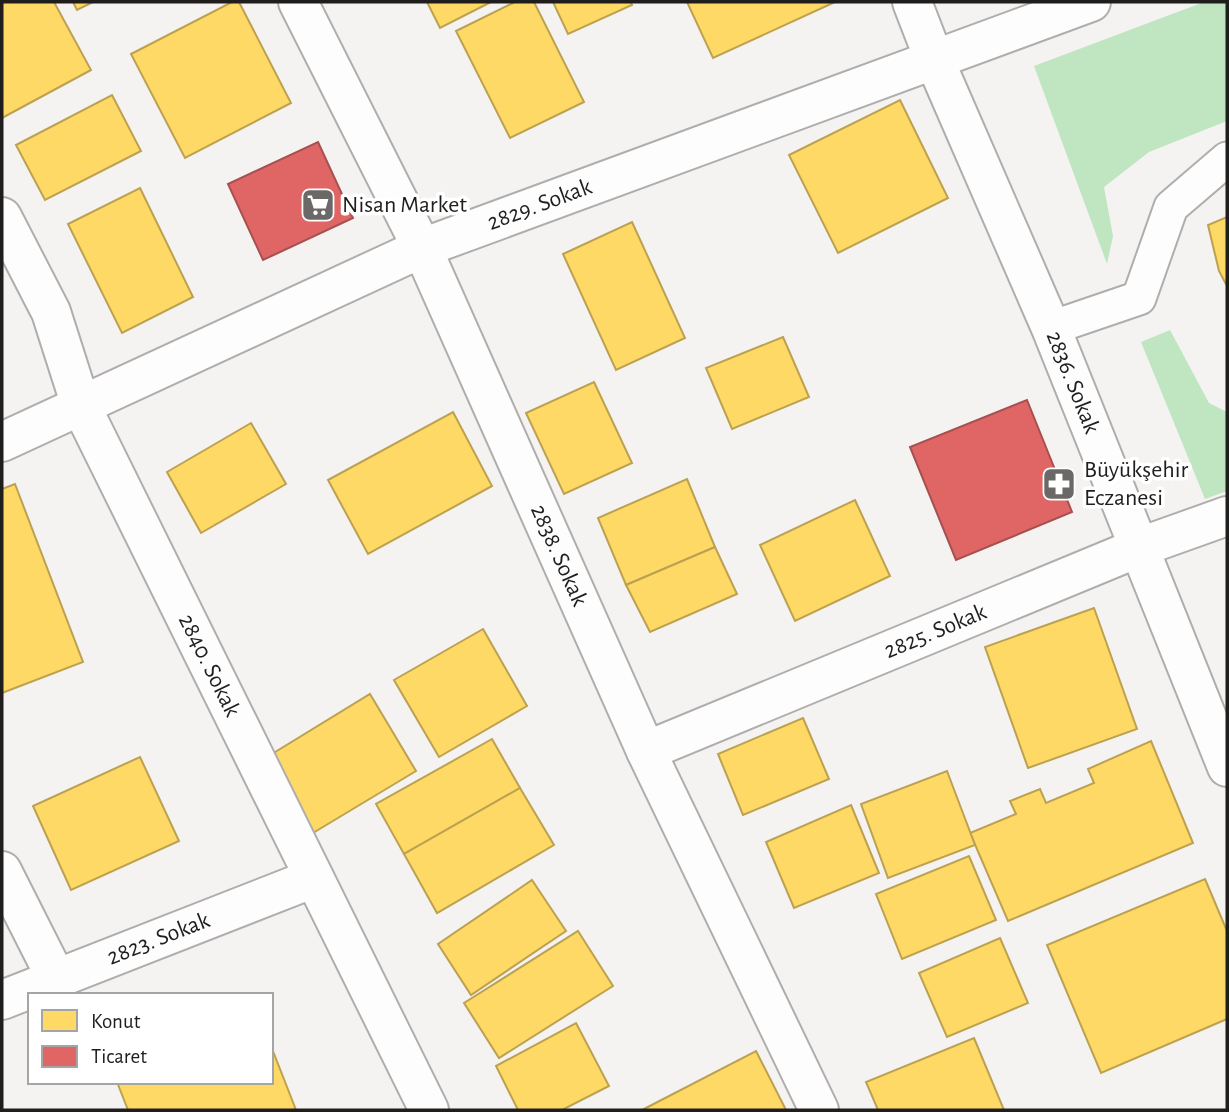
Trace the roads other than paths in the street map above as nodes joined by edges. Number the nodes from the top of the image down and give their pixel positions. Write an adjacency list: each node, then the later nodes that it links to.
1 (298, 2): 7 (street, 2838. Sokak)
2 (912, 2): 4 (street, 2836. Sokak)
3 (1091, 2): 4 (street, 2829. Sokak)
4 (934, 59): 7 (street, 2829. Sokak); 8 (street, 2836. Sokak)
5 (1227, 159): 8 (lane)
6 (2, 217): 9 (street, 2840. Sokak)
7 (422, 248): 9 (street, 2829. Sokak); 13 (street, 2838. Sokak)
8 (1051, 328): 12 (street, 2836. Sokak)
9 (81, 406): 10 (street, 2829. Sokak); 16 (street, 2840. Sokak)
10 (2, 442)
11 (1227, 516): 12 (street, 2825. Sokak)
12 (1140, 547): 13 (street, 2825. Sokak); 14 (street, 2836. Sokak)
13 (646, 751): 20 (street, 2838. Sokak)
14 (1227, 767)
15 (2, 871): 17 (street)
16 (314, 878): 17 (street, 2823. Sokak); 19 (street, 2840. Sokak)
17 (57, 980): 18 (street, 2823. Sokak)
18 (2, 1000)
19 (429, 1110)
20 (820, 1110)

